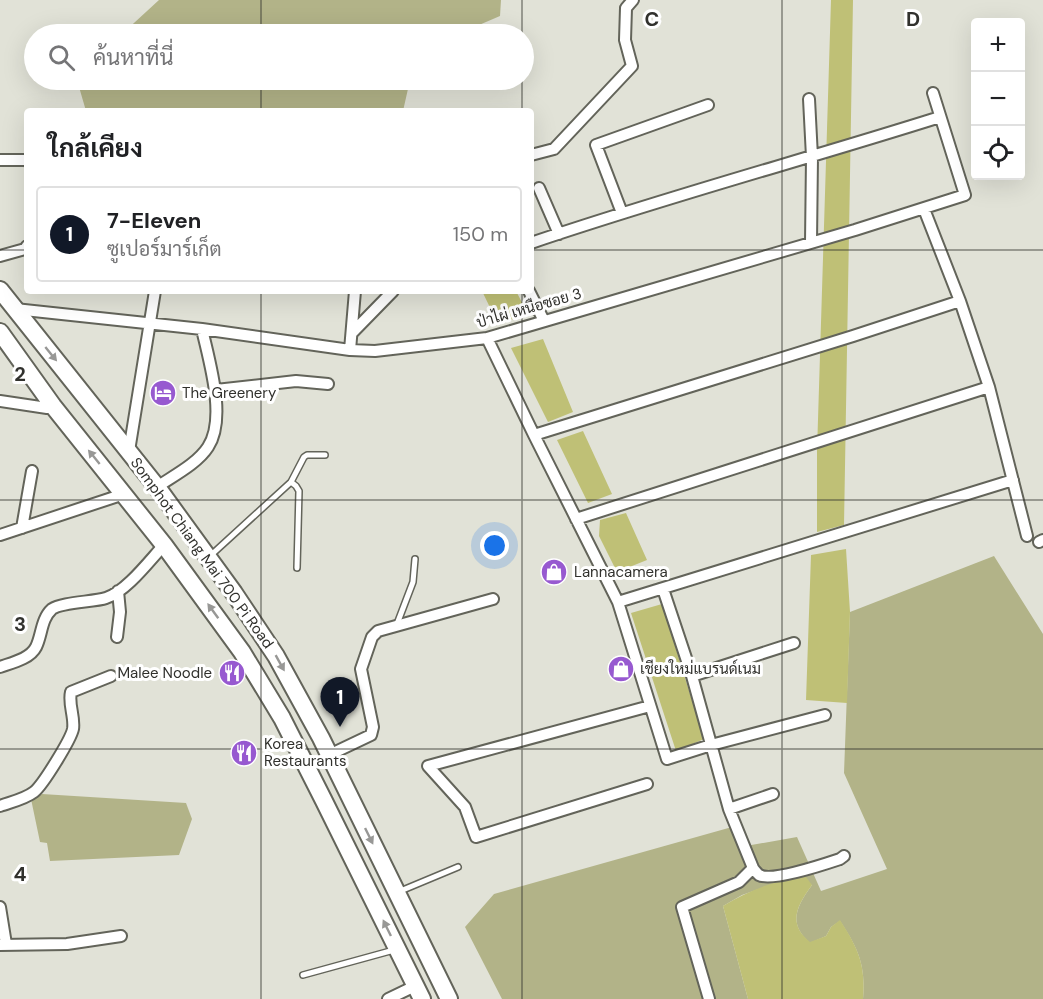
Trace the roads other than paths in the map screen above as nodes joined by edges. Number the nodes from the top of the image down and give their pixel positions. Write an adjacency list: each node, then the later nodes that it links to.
1 (633, 0): 6 (street)
2 (933, 93): 5 (street)
3 (810, 99): 7 (street)
4 (708, 105): 12 (street)
5 (940, 117): 7 (street); 11 (street, ป่าไผ่ เหนือซอย 3)
6 (534, 154)
7 (812, 157): 12 (street); 14 (street)
8 (0, 160): 9 (street)
9 (24, 160)
10 (539, 188): 13 (street)
11 (924, 209): 14 (street, ป่าไผ่ เหนือซอย 3); 23 (street)
12 (622, 213): 13 (street)
13 (559, 234): 15 (street)
14 (816, 240): 25 (street, ป่าไผ่ เหนือซอย 3)
15 (534, 242)
16 (24, 249): 17 (street)
17 (0, 256)
18 (0, 290): 24 (main road, Somphot Chiang Mai 700 Pi Road)
19 (154, 294): 26 (street)
20 (355, 294): 29 (street)
21 (390, 294): 29 (street)
22 (530, 294): 25 (street)
23 (960, 301): 33 (street); 37 (street)
24 (15, 309): 26 (street, ป่าไผ่ เหนือซอย 3); 38 (main road, Somphot Chiang Mai 700 Pi Road, one-way to 38)
25 (544, 321): 30 (street, ป่าไผ่ เหนือซอย 3)
26 (148, 324): 27 (street, ป่าไผ่ เหนือซอย 3); 38 (street)
27 (202, 329): 31 (street, ป่าไผ่ เหนือซอย 3); 34 (street)
28 (0, 332): 36 (main road, Somphot Chiang Mai 700 Pi Road)
29 (352, 333): 31 (street)
30 (487, 338): 31 (street, ป่าไผ่ เหนือซอย 3); 37 (street)
31 (350, 350)
32 (328, 384): 34 (street)
33 (989, 387): 41 (street); 45 (street)
34 (216, 390): 43 (street)
35 (0, 401): 36 (street)
36 (53, 406): 44 (main road, Somphot Chiang Mai 700 Pi Road, one-way to 36)
37 (534, 435): 45 (street)
38 (129, 451): 43 (main road, Somphot Chiang Mai 700 Pi Road)
39 (325, 455): 42 (lane)
40 (32, 471): 46 (street)
41 (1013, 480): 48 (street); 53 (street)
42 (291, 482): 50 (lane); 52 (lane)
43 (157, 487): 50 (main road, Somphot Chiang Mai 700 Pi Road)
44 (124, 494): 46 (street); 49 (main road, Somphot Chiang Mai 700 Pi Road)
45 (576, 519): 56 (street)
46 (22, 528): 47 (street)
47 (0, 535)
48 (1027, 536)
49 (164, 545): 54 (street); 78 (main road, Somphot Chiang Mai 700 Pi Road, one-way to 49)
50 (208, 557): 66 (main road, Somphot Chiang Mai 700 Pi Road, one-way to 66)
51 (415, 559): 57 (lane)
52 (297, 568)
53 (663, 589): 56 (street); 62 (street)
54 (118, 591): 58 (street); 60 (street)
55 (493, 599): 57 (street)
56 (618, 602): 63 (street)
57 (396, 626): 66 (street)
58 (117, 637)
59 (794, 643): 62 (street)
60 (0, 667)
61 (111, 676): 69 (street)
62 (692, 676): 65 (street)
63 (650, 706): 65 (street); 67 (street)
64 (825, 715): 65 (street)
65 (711, 745): 70 (street)
66 (329, 755): 74 (main road, Somphot Chiang Mai 700 Pi Road, one-way to 74)
67 (647, 784)
68 (773, 794): 70 (street)
69 (0, 806)
70 (729, 809): 73 (street)
71 (844, 856): 73 (street)
72 (458, 867): 74 (lane)
73 (753, 868): 83 (street)
74 (397, 892): 82 (main road, Somphot Chiang Mai 700 Pi Road)
75 (0, 907): 77 (street)
76 (120, 936): 77 (street)
77 (3, 944)
78 (397, 949): 79 (lane); 80 (main road, Somphot Chiang Mai 700 Pi Road)
79 (303, 975)
80 (417, 994): 81 (street)
81 (388, 999)
82 (449, 999)
83 (709, 999)

